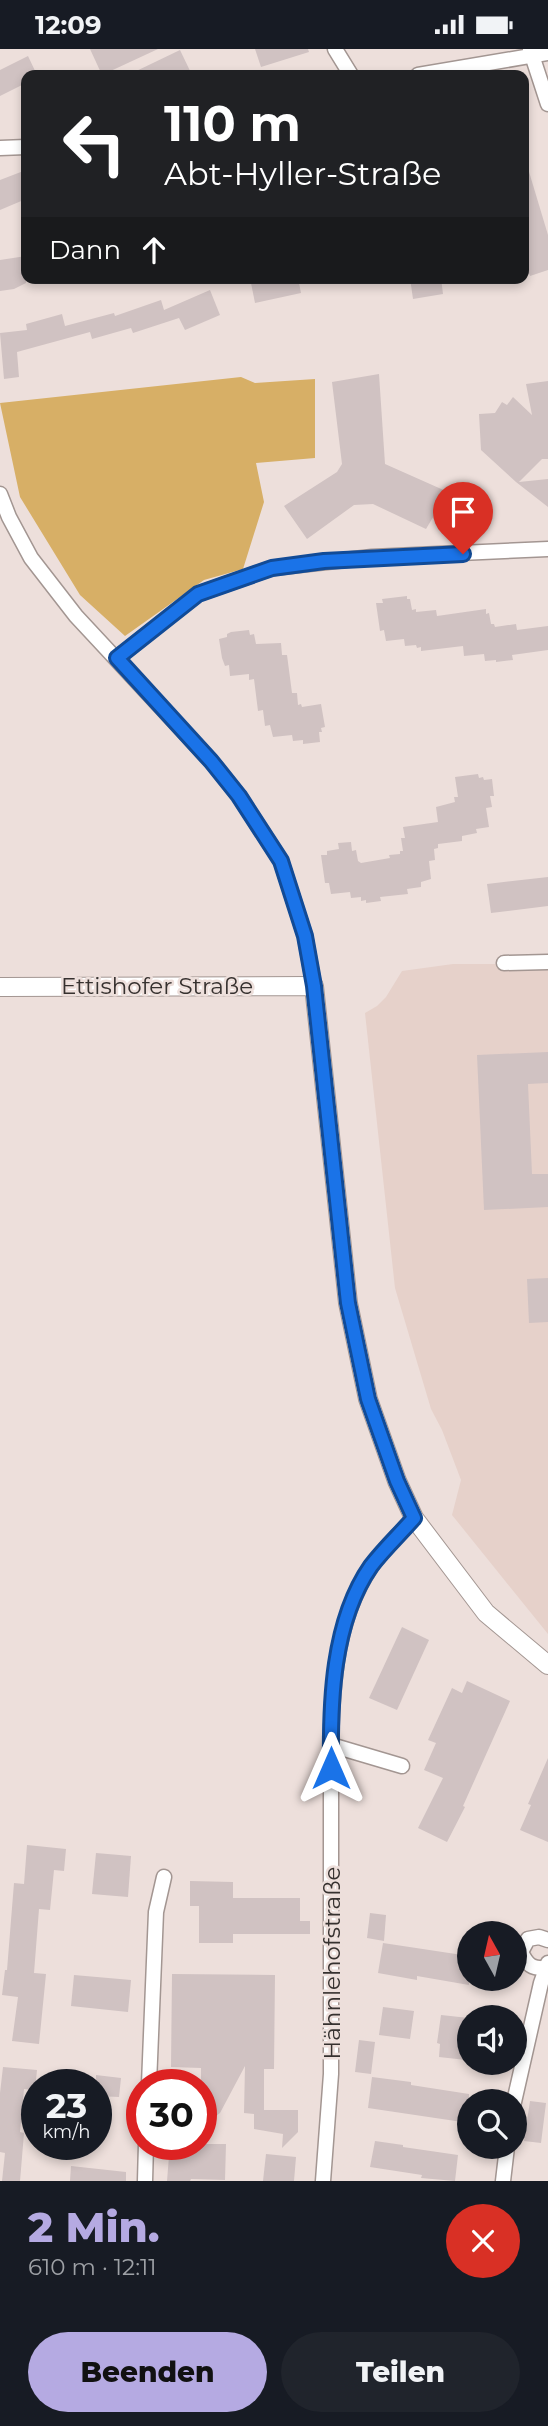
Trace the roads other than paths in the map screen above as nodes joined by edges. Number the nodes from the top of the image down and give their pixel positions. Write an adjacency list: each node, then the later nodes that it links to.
1 (335, 49): 4 (street)
2 (531, 52): 3 (street); 5 (street); 6 (street)
3 (548, 53)
4 (348, 70)
5 (443, 70)
6 (548, 104)
7 (21, 146): 8 (street)
8 (0, 148)
9 (0, 494): 11 (street)
10 (548, 549): 11 (street)
11 (117, 658): 14 (street)
12 (548, 962): 13 (street)
13 (504, 963)
14 (314, 986): 15 (street, Ettishofer Straße); 16 (street)
15 (0, 987)
16 (414, 1518): 17 (street); 18 (street, Hähnlehofstraße)
17 (548, 1665)
18 (331, 1745): 19 (street); 28 (street, Hähnlehofstraße)
19 (402, 1766)
20 (164, 1877): 23 (street)
21 (548, 1940): 22 (street)
22 (547, 1965): 24 (street)
23 (150, 2069)
24 (517, 2089)
25 (506, 2159): 29 (street)
26 (146, 2160): 27 (street)
27 (145, 2181)
28 (323, 2181)
29 (503, 2181)

